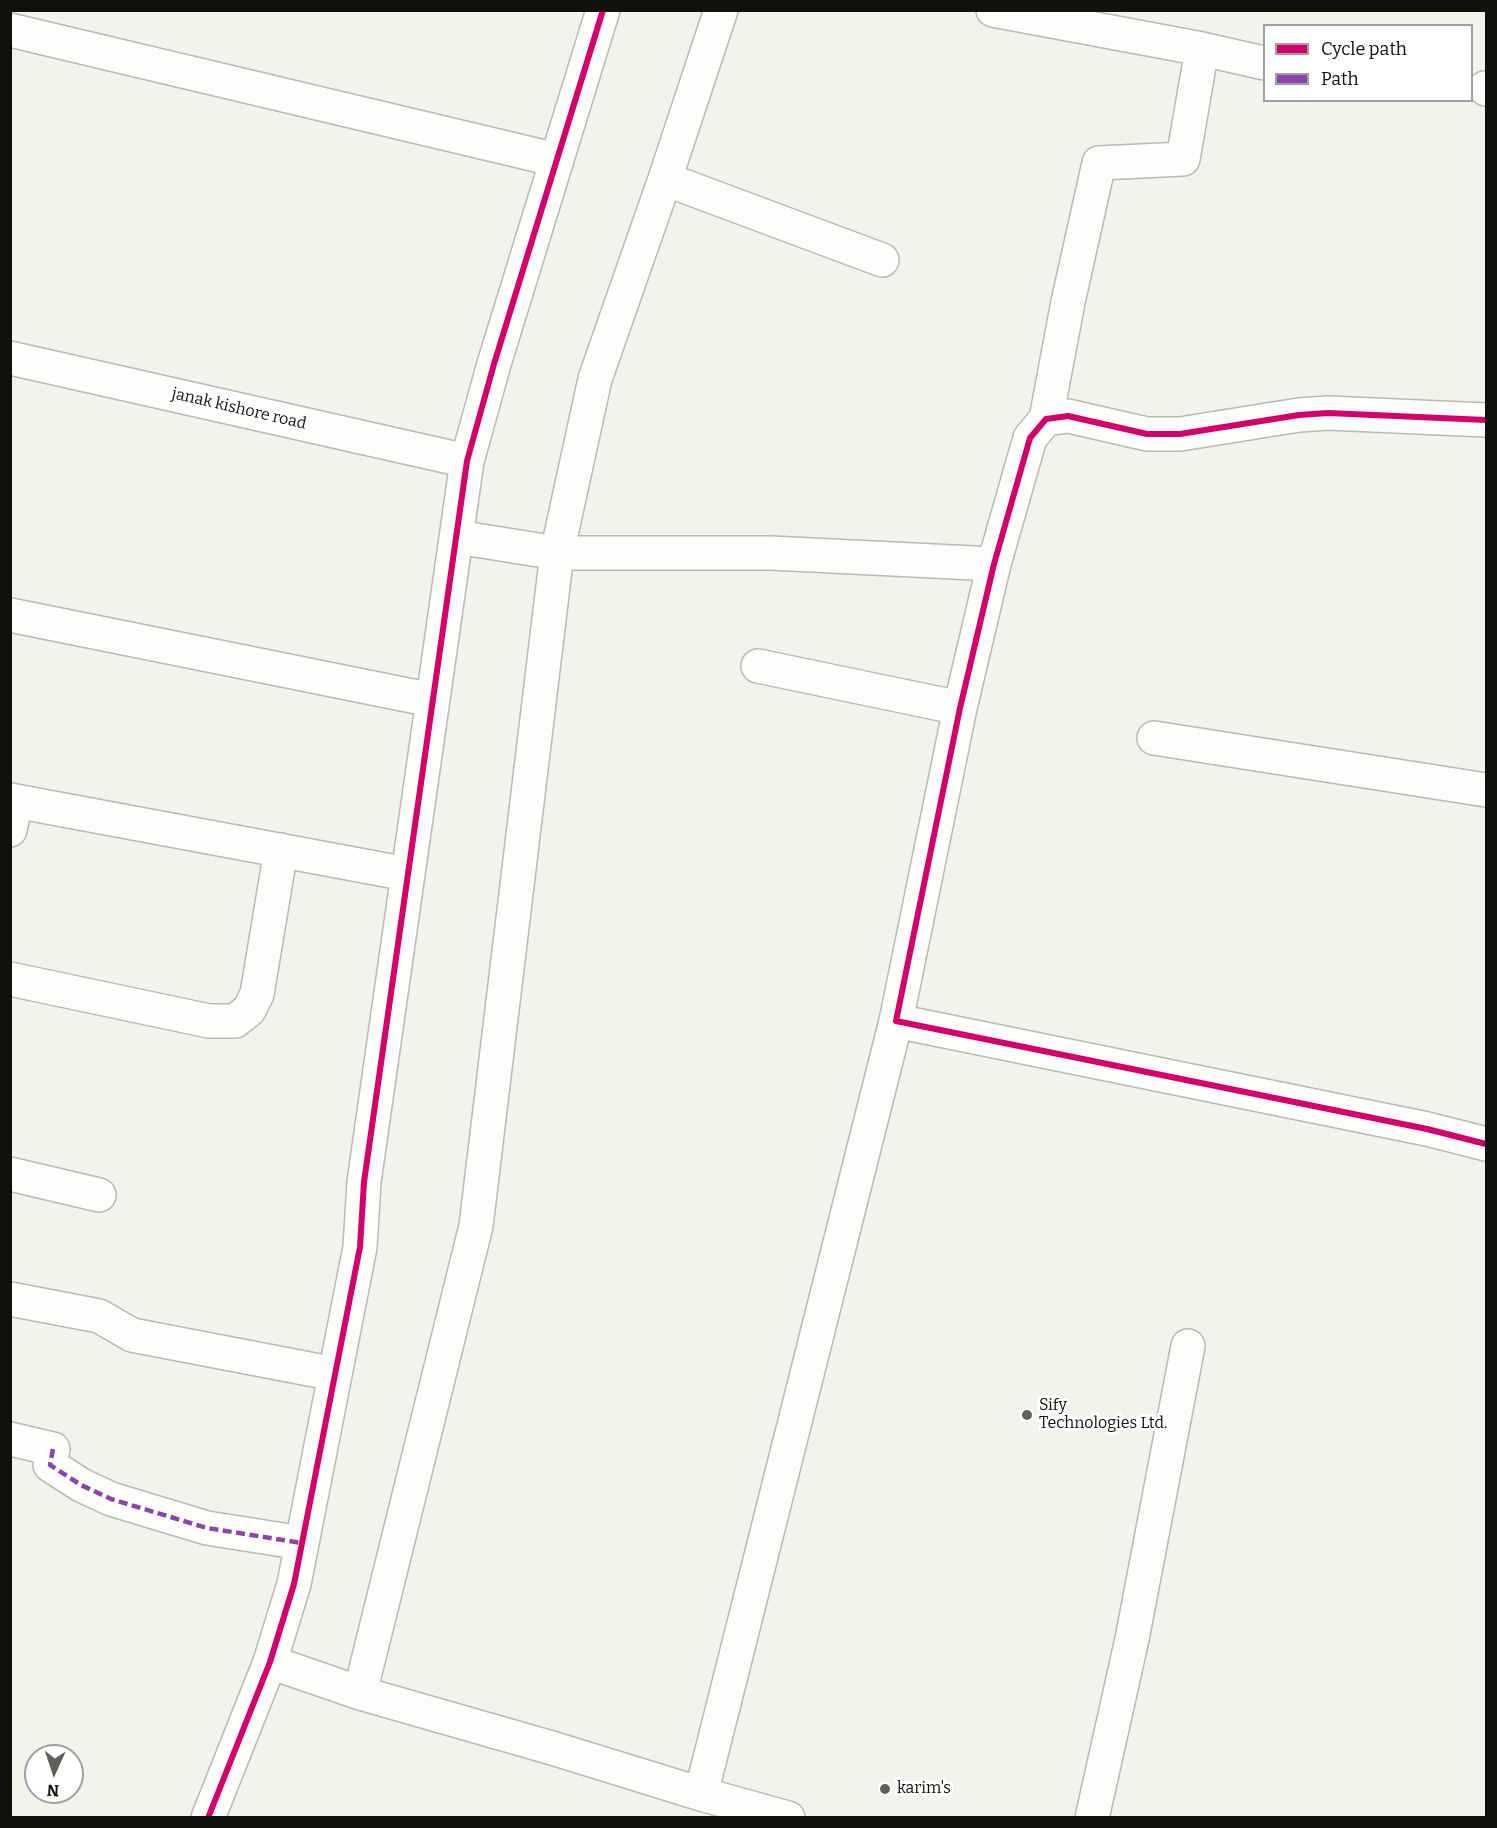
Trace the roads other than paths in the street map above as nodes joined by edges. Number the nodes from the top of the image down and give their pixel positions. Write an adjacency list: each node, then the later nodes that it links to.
1 (603, 10): 7 (street)
2 (721, 10): 8 (street)
3 (993, 10): 5 (street)
4 (10, 30): 7 (street)
5 (1202, 49): 6 (street); 11 (street)
6 (1263, 63)
7 (557, 160): 13 (street)
8 (665, 179): 9 (street); 15 (street)
9 (882, 260)
10 (10, 358): 13 (street, janak kishore road)
11 (1046, 418): 12 (street); 16 (street)
12 (1486, 420)
13 (468, 461): 14 (street)
14 (457, 537): 15 (street); 19 (street)
15 (557, 553): 16 (street); 37 (street)
16 (994, 564): 20 (street)
17 (10, 615): 19 (street)
18 (758, 666): 20 (street)
19 (432, 700): 25 (street)
20 (960, 708): 27 (street)
21 (1154, 738): 22 (street)
22 (1486, 790)
23 (12, 810): 24 (street)
24 (281, 850): 25 (street); 26 (street)
25 (407, 874): 33 (street)
26 (10, 979)
27 (896, 1021): 28 (street); 38 (street)
28 (1486, 1144)
29 (10, 1174): 30 (street)
30 (99, 1195)
31 (10, 1299): 33 (street)
32 (1188, 1346): 41 (street)
33 (335, 1374): 35 (street)
34 (10, 1439): 35 (street)
35 (302, 1543): 36 (street)
36 (270, 1662): 37 (street); 39 (street)
37 (360, 1693): 38 (street)
38 (702, 1794): 40 (street)
39 (208, 1818)
40 (788, 1818)
41 (1092, 1818)

